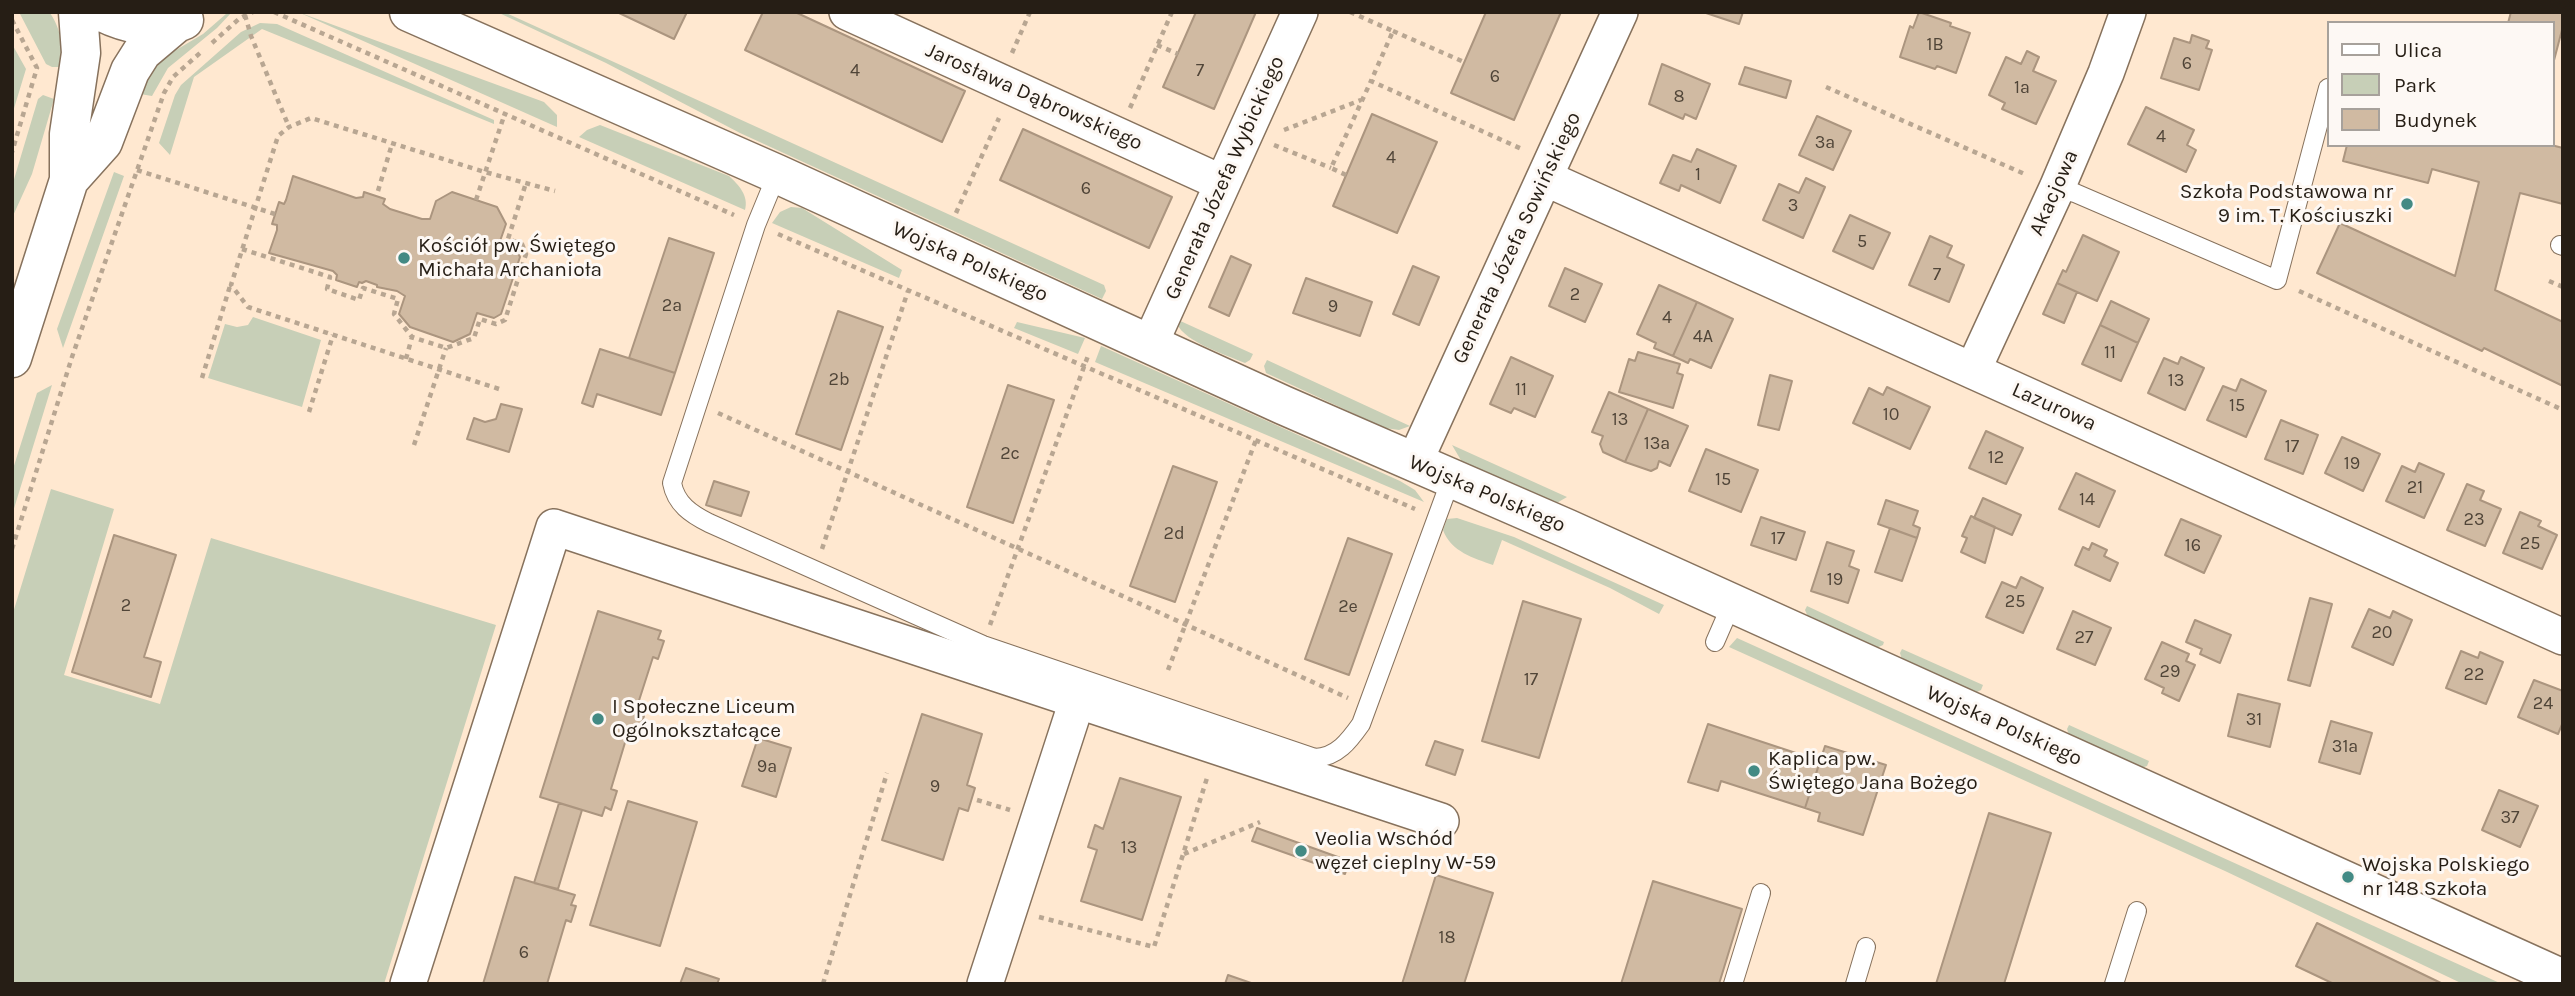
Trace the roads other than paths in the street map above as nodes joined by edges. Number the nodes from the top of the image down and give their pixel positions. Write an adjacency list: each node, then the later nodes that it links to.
1 (409, 12): 8 (street, Wojska Polskiego)
2 (847, 12): 13 (street, Jarosława Dąbrowskiego)
3 (1300, 12): 13 (street, Generała Józefa Wybickiego)
4 (1620, 12): 10 (street, Generała Józefa Sowińskiego)
5 (2128, 12): 14 (street, Akacjowa)
6 (98, 13): 7 (street); 12 (street)
7 (185, 19): 12 (street)
8 (461, 22): 11 (street, Wojska Polskiego)
9 (2326, 96): 14 (lane)
10 (1539, 166): 17 (street, Lazurowa); 18 (street, Generała Józefa Sowińskiego)
11 (777, 174): 15 (street, Wojska Polskiego); 19 (lane)
12 (69, 180): 16 (street)
13 (1222, 183): 15 (street, Generała Józefa Wybickiego)
14 (2057, 188): 17 (street, Akacjowa)
15 (1150, 344): 18 (street, Wojska Polskiego)
16 (12, 358)
17 (1973, 370): 21 (street, Lazurowa)
18 (1414, 463): 19 (street, Wojska Polskiego)
19 (1446, 495): 20 (street, Wojska Polskiego)
20 (1732, 603): 22 (lane); 28 (street, Wojska Polskiego)
21 (2563, 637)
22 (1716, 642)
23 (1077, 701): 24 (street); 29 (street); 30 (street)
24 (1441, 821)
25 (1761, 893): 31 (lane)
26 (2137, 911): 33 (lane)
27 (1866, 947): 32 (lane)
28 (2563, 979)
29 (408, 984)
30 (985, 984)
31 (1732, 984)
32 (1854, 984)
33 (2114, 984)

